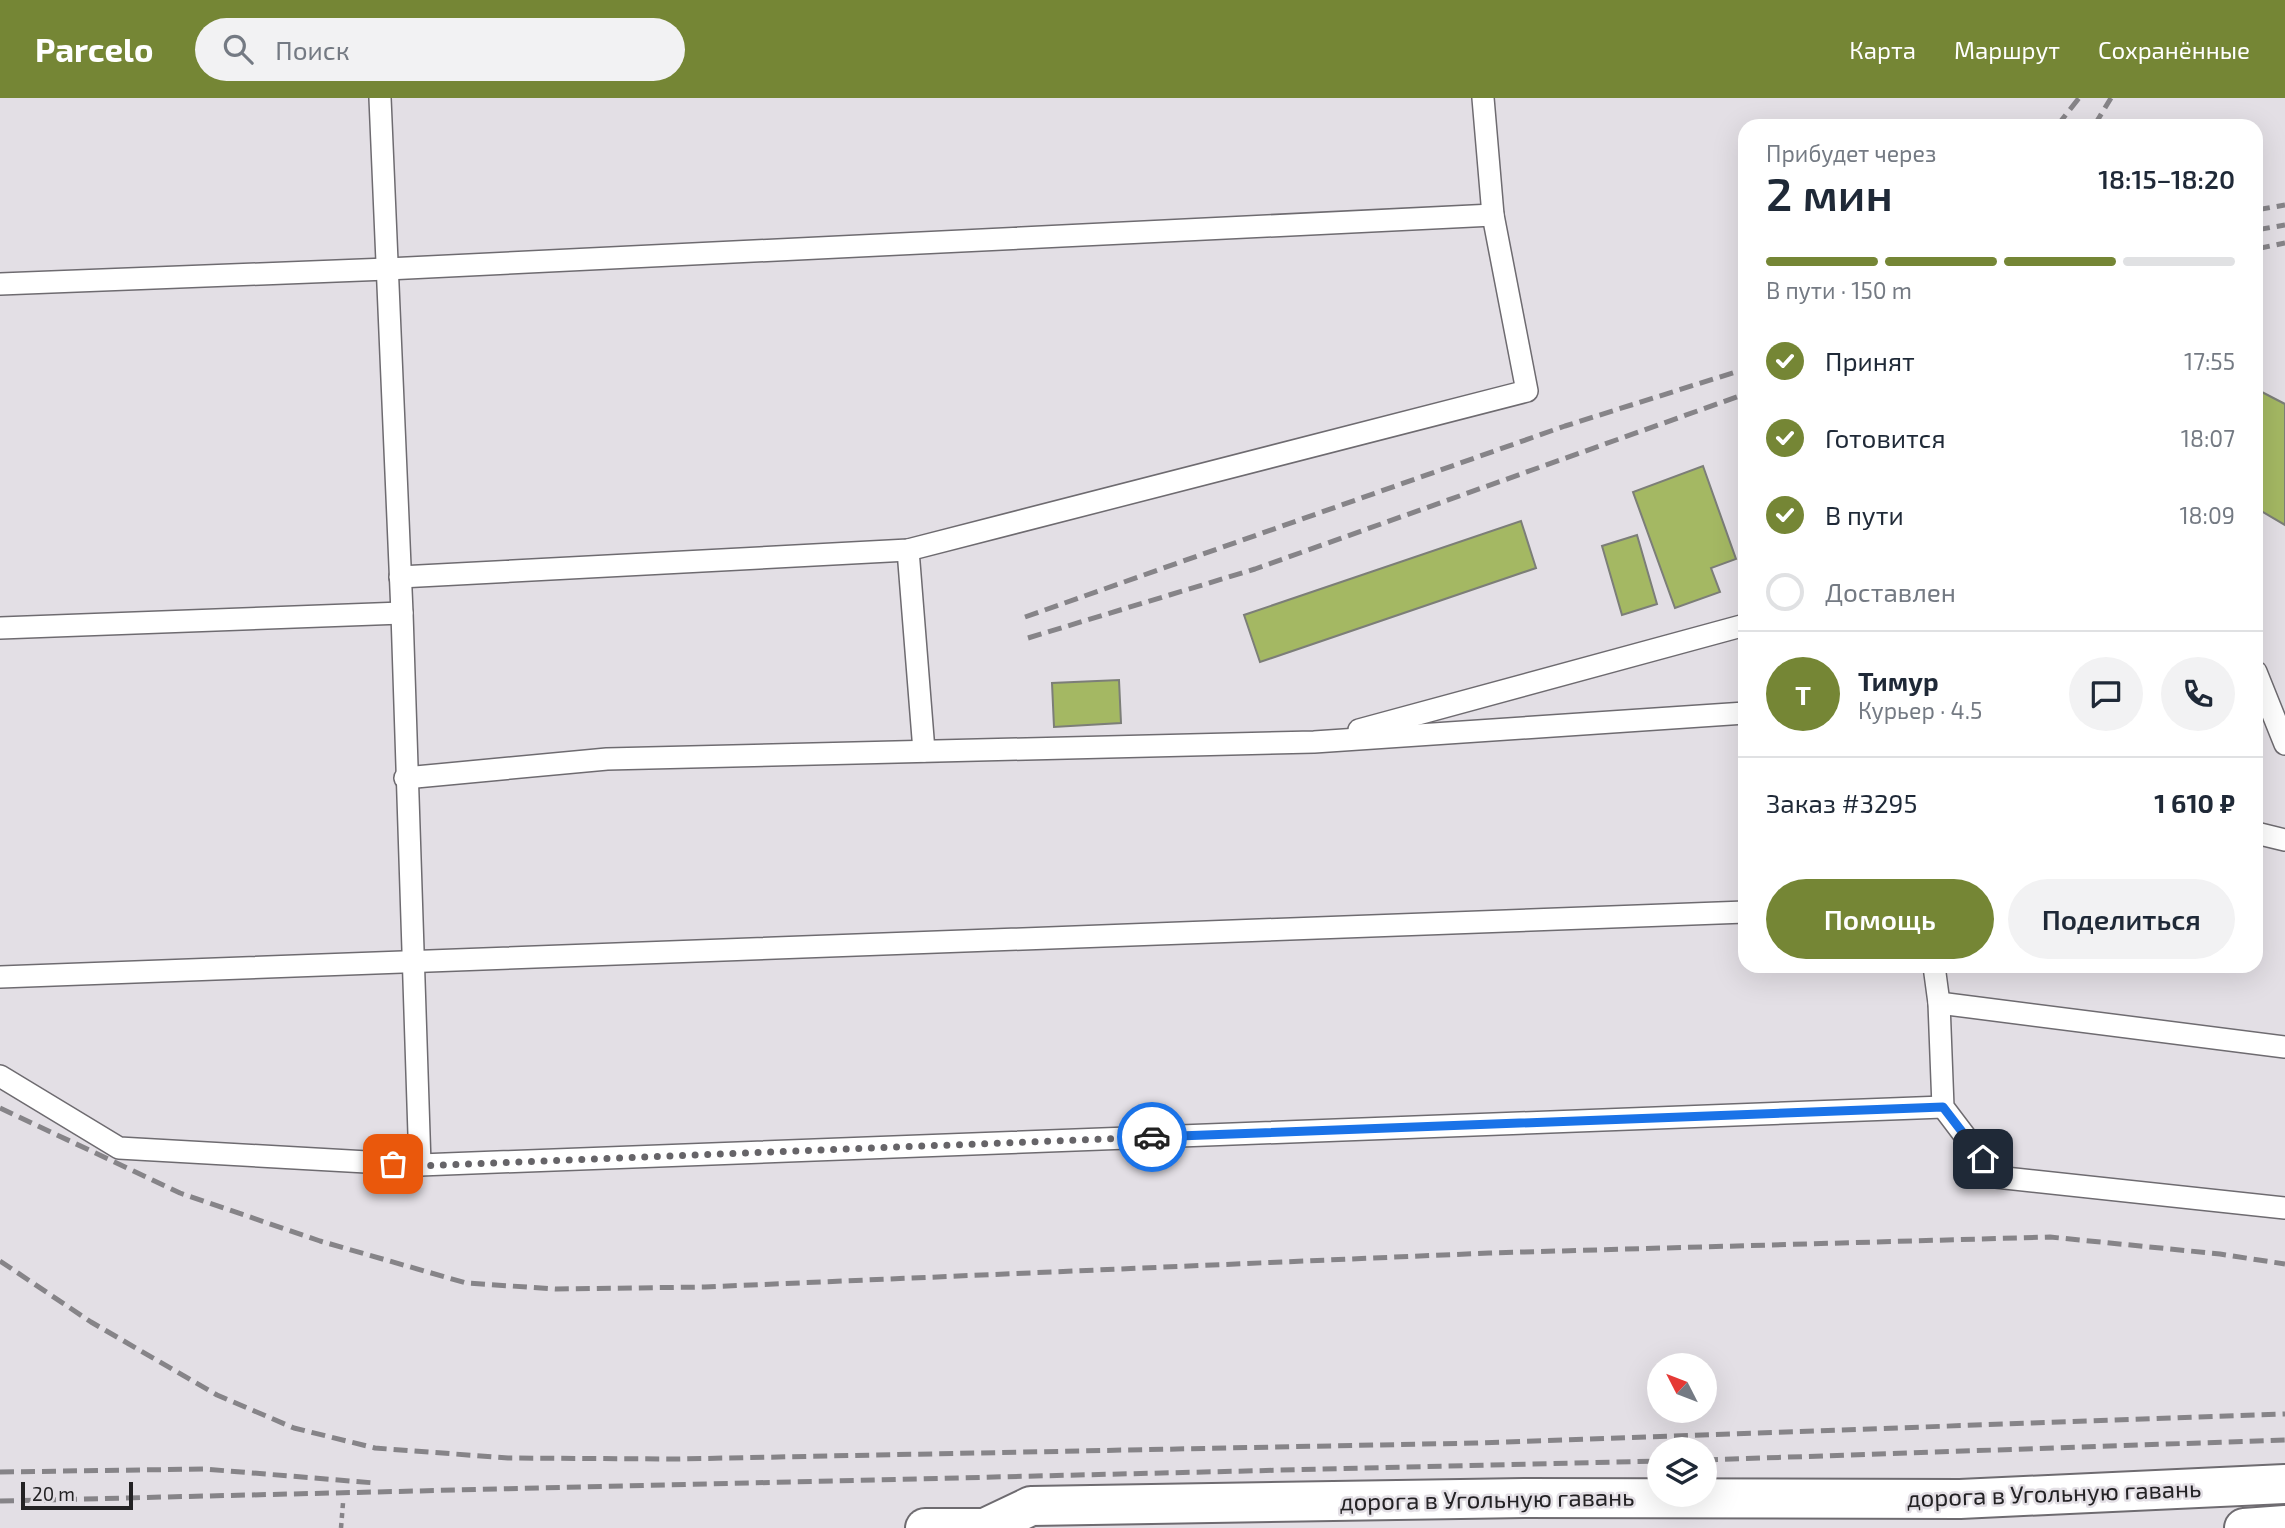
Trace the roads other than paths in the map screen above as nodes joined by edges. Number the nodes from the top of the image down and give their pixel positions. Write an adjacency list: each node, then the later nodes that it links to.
1 (380, 98): 4 (lane)
2 (1483, 98): 3 (lane)
3 (1493, 215): 4 (lane); 6 (lane)
4 (387, 269): 5 (lane); 7 (lane)
5 (0, 284)
6 (908, 550): 7 (lane); 15 (lane)
7 (400, 577): 8 (lane)
8 (402, 613): 10 (lane); 16 (lane)
9 (1738, 627): 13 (lane)
10 (0, 628)
11 (2263, 689): 14 (lane)
12 (1738, 713): 13 (lane)
13 (1314, 742): 15 (lane)
14 (2285, 744)
15 (924, 751): 16 (lane)
16 (405, 778): 20 (lane)
17 (2263, 835): 18 (lane)
18 (2285, 840)
19 (1738, 912): 20 (lane)
20 (413, 961): 22 (lane); 27 (lane)
21 (1935, 973): 23 (lane)
22 (0, 977)
23 (1939, 1003): 24 (lane); 26 (lane)
24 (2285, 1047)
25 (0, 1076): 27 (lane)
26 (1943, 1107): 27 (lane); 28 (lane)
27 (420, 1166)
28 (2285, 1208)
29 (2285, 1484): 32 (street, дорога в Угольную гавань)
30 (2285, 1525): 33 (street)
31 (925, 1528): 32 (street, дорога в Угольную гавань)
32 (988, 1528)
33 (2244, 1528)

